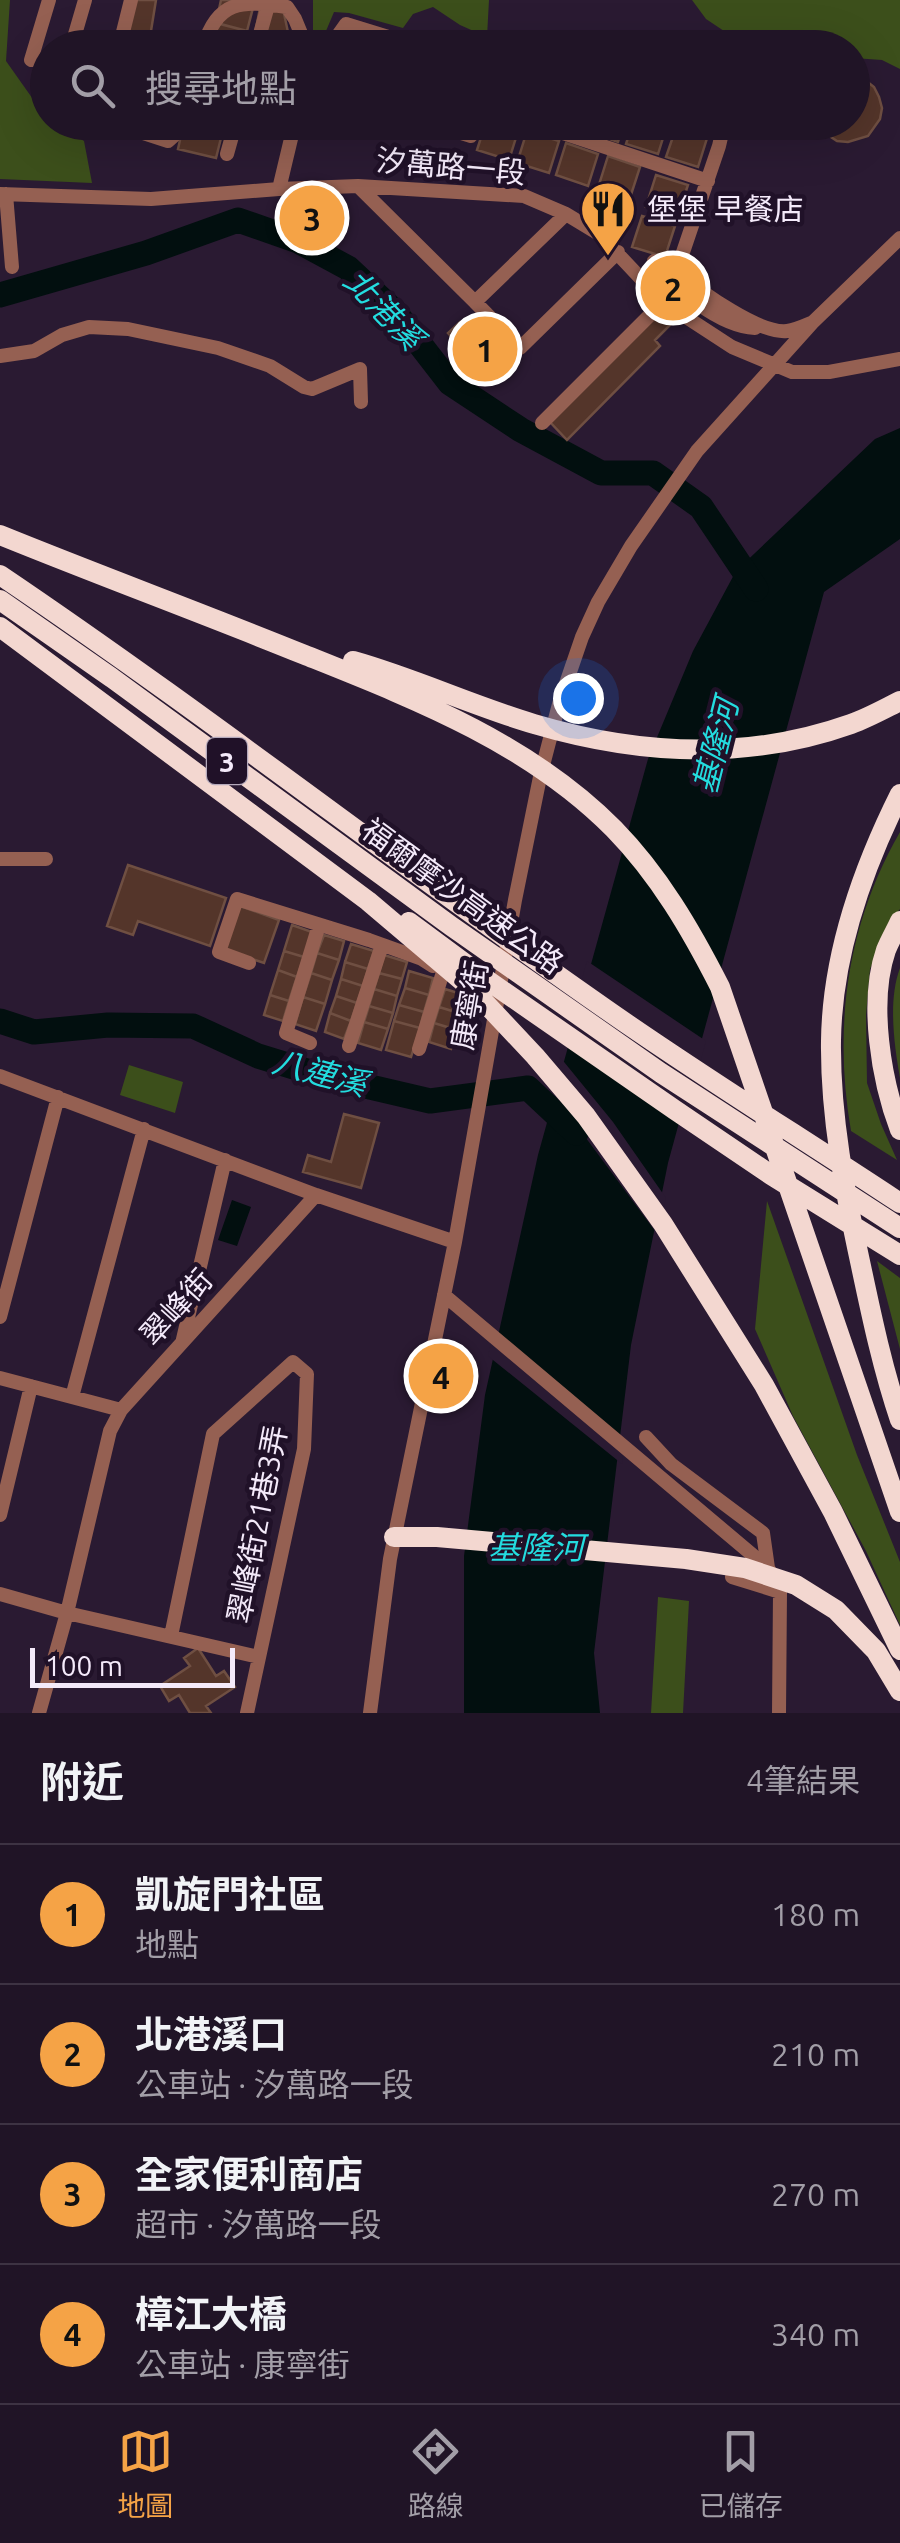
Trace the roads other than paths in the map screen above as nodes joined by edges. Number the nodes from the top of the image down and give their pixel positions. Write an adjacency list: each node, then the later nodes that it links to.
1 (49, 0): 5 (street)
2 (84, 0): 6 (street)
3 (131, 0): 7 (street)
4 (269, 2): 8 (street); 9 (street); 10 (street)
5 (40, 30)
6 (76, 30)
7 (123, 30)
8 (208, 30)
9 (261, 30)
10 (299, 30)
11 (342, 30): 12 (street)
12 (366, 30)
13 (232, 140): 17 (street)
14 (290, 140): 20 (street)
15 (584, 140): 18 (street)
16 (720, 140): 18 (street)
17 (228, 154)
18 (708, 181): 30 (street)
19 (358, 186): 20 (street, 汐萬路一段); 22 (street, 汐萬路一段); 27 (street)
20 (278, 189): 21 (street, 汐萬路一段)
21 (3, 194): 26 (street)
22 (566, 214): 24 (street, 汐萬路一段); 27 (street)
23 (899, 241): 29 (street, 康寧街)
24 (618, 252): 27 (street); 28 (street, 汐萬路一段)
25 (654, 261): 30 (street)
26 (12, 267)
27 (474, 302)
28 (663, 302): 32 (street, 汐萬路一段); 34 (street)
29 (812, 323): 30 (street); 51 (street, 康寧街)
30 (765, 328)
31 (0, 356): 33 (street)
32 (900, 359)
33 (362, 402)
34 (542, 422)
35 (0, 534): 39 (highway)
36 (0, 575): 61 (highway, 福爾摩沙高速公路 / 3)
37 (0, 600): 47 (highway, 福爾摩沙高速公路 / 3)
38 (0, 626): 44 (highway)
39 (259, 636): 40 (highway); 74 (highway)
40 (900, 702)
41 (900, 794): 72 (highway)
42 (0, 858): 43 (street)
43 (46, 859)
44 (368, 901): 47 (highway); 50 (highway)
45 (900, 921): 58 (highway)
46 (320, 925): 48 (street); 49 (street); 52 (street)
47 (446, 935): 62 (highway, 福爾摩沙高速公路 / 3); 64 (highway)
48 (382, 945): 50 (street); 53 (street)
49 (249, 963)
50 (446, 972): 51 (street); 54 (street); 83 (highway)
51 (496, 1008): 63 (street, 康寧街)
52 (310, 1043)
53 (349, 1046)
54 (419, 1049)
55 (0, 1076): 56 (street)
56 (58, 1097): 57 (street); 66 (street)
57 (144, 1129): 59 (street); 70 (street)
58 (900, 1130)
59 (225, 1160): 60 (street); 67 (street)
60 (316, 1195): 63 (street); 67 (street, 翠峰街)
61 (900, 1203)
62 (900, 1228)
63 (455, 1242): 65 (street, 康寧街)
64 (900, 1256)
65 (444, 1294): 76 (street, 康寧街); 77 (street)
66 (0, 1317)
67 (182, 1342): 71 (street, 翠峰街)
68 (0, 1378): 69 (street)
69 (30, 1386): 70 (street); 75 (street)
70 (72, 1396): 71 (street)
71 (121, 1410): 81 (street, 翠峰街)
72 (900, 1420)
73 (646, 1437): 77 (street)
74 (900, 1512)
75 (0, 1515)
76 (394, 1536): 85 (highway); 88 (street, 康寧街)
77 (768, 1568): 79 (street)
78 (732, 1577): 79 (street)
79 (780, 1592): 89 (street)
80 (1, 1599): 81 (street)
81 (67, 1613): 82 (street); 86 (street, 翠峰街)
82 (171, 1636): 84 (street); 84 (street, 翠峰街21巷3弄)
83 (900, 1650)
84 (260, 1657): 87 (street)
85 (900, 1691)
86 (39, 1713)
87 (247, 1713)
88 (370, 1713)
89 (779, 1713)

